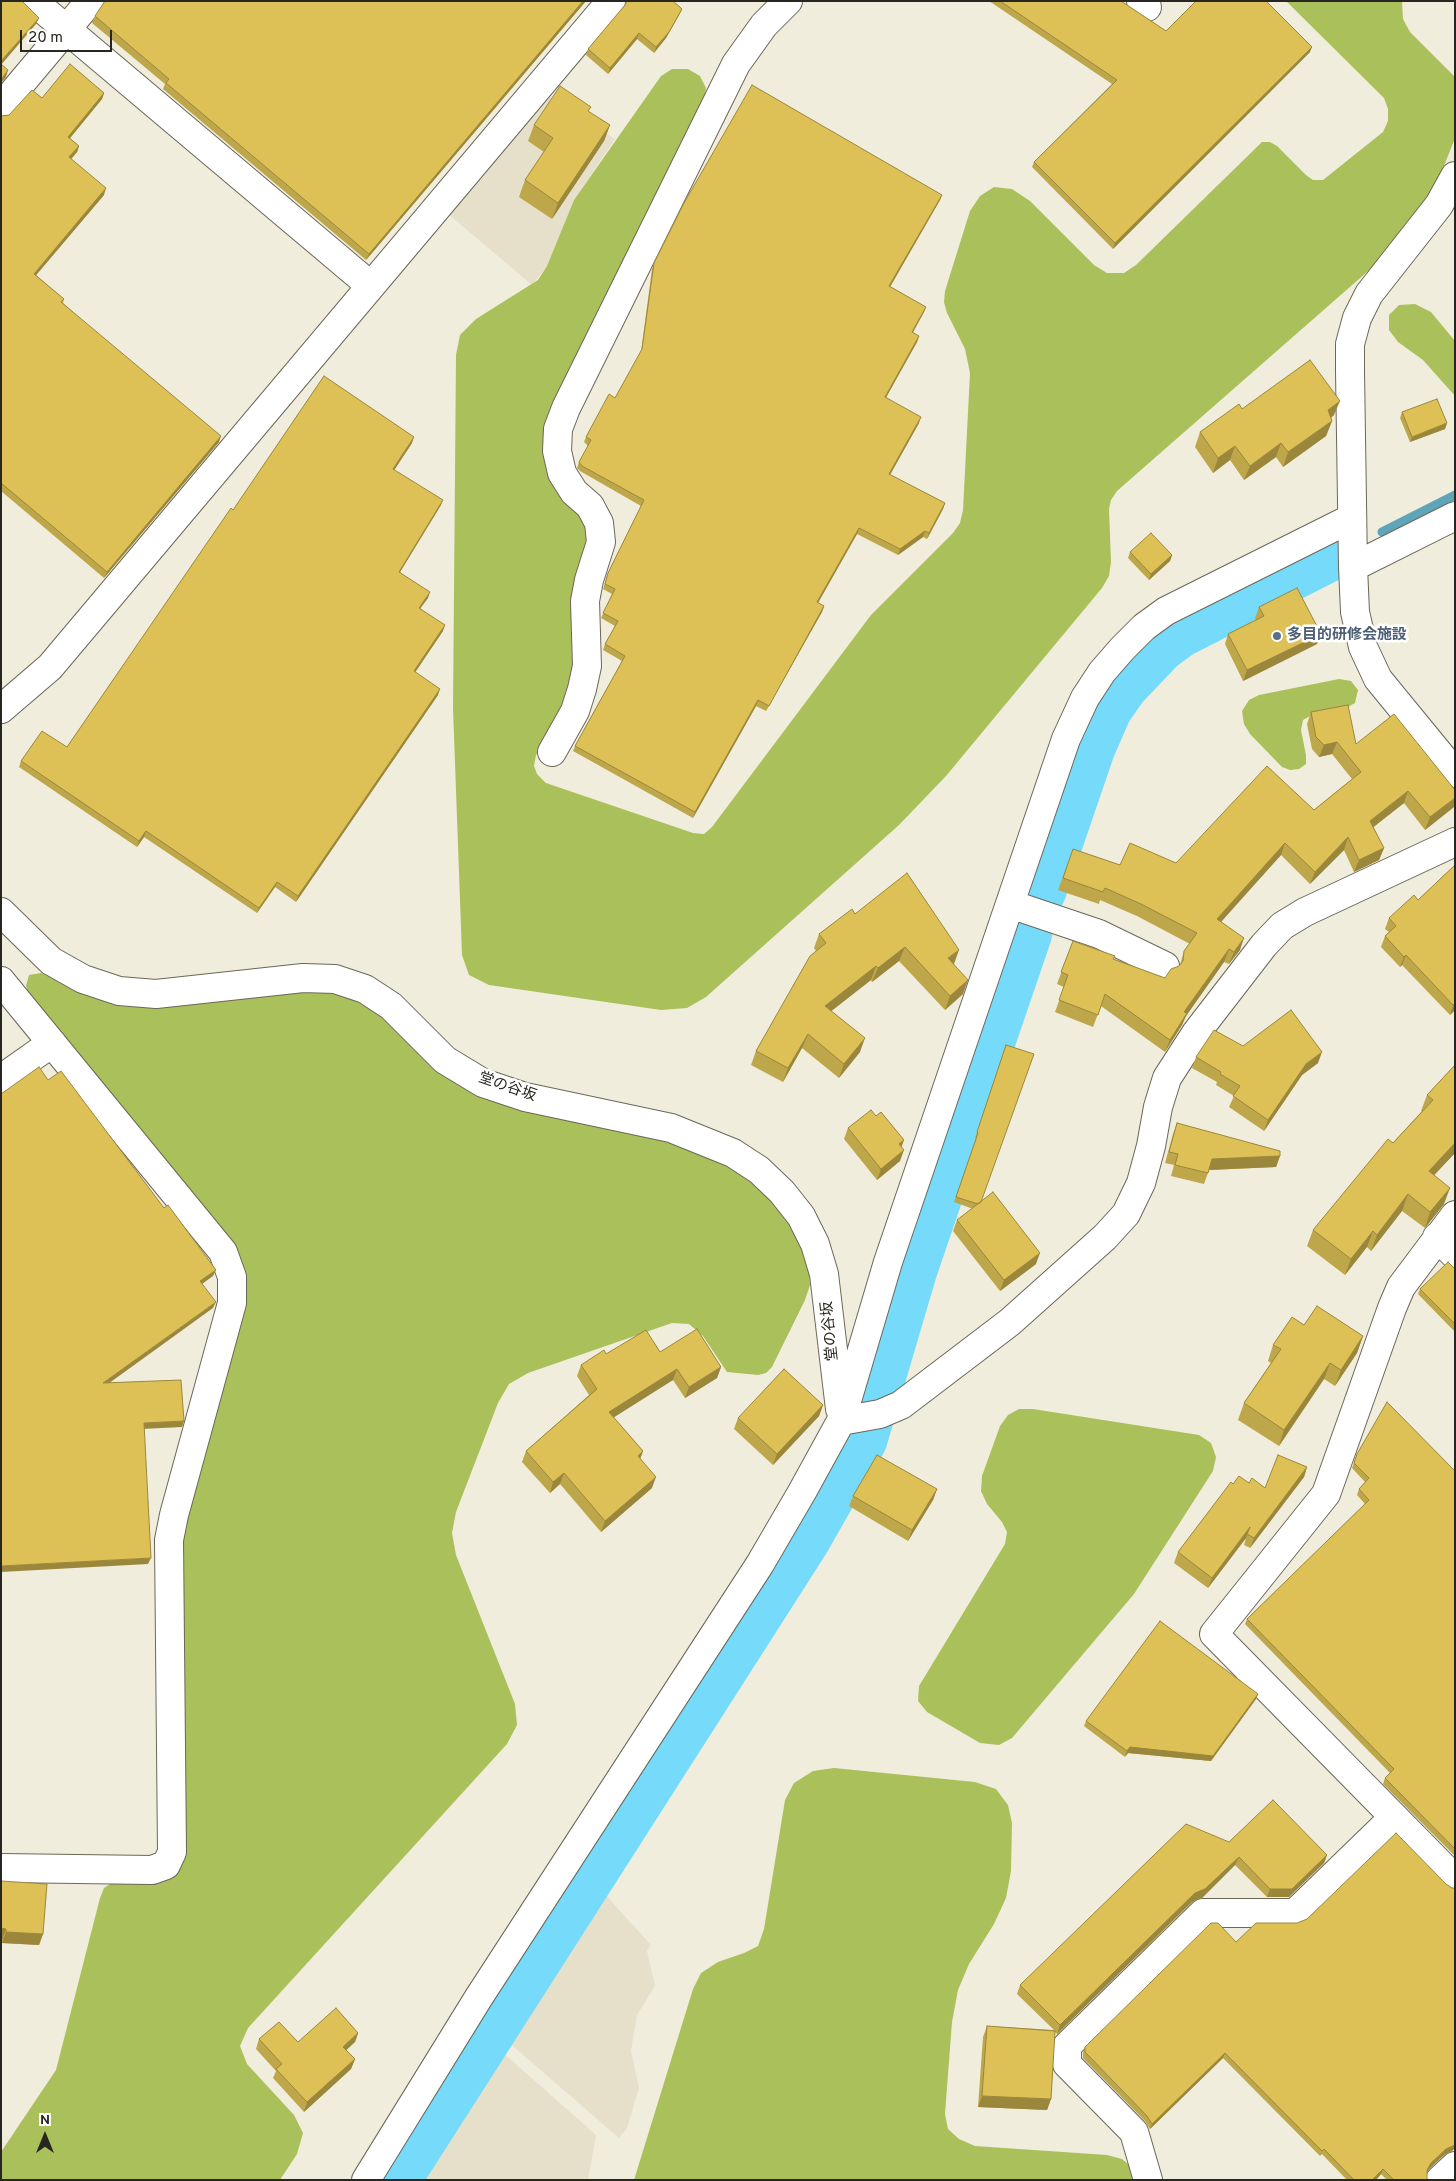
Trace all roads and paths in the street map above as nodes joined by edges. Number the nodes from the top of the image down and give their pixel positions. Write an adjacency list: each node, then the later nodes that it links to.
1 (33, 1): 5 (street)
2 (90, 1): 5 (street)
3 (611, 1): 8 (street)
4 (788, 1): 13 (street)
5 (67, 29): 6 (street); 8 (street)
6 (1, 107)
7 (1455, 176): 10 (street)
8 (371, 286): 12 (street)
9 (1455, 516): 11 (street)
10 (1352, 518): 11 (street); 16 (street)
11 (1353, 567): 14 (street)
12 (1, 709)
13 (552, 752)
14 (1455, 774)
15 (1455, 842): 24 (street)
16 (1010, 904): 18 (street); 24 (street)
17 (1, 912): 24 (street, 堂の谷坂)
18 (1165, 966)
19 (1, 981): 20 (street)
20 (52, 1043): 21 (street); 26 (street)
21 (1, 1079)
22 (1455, 1215): 23 (street)
23 (1446, 1246): 25 (street)
24 (847, 1420): 29 (street)
25 (1394, 1817): 27 (street); 30 (street)
26 (1, 1868)
27 (1455, 1879)
28 (1455, 2166): 31 (street)
29 (366, 2180)
30 (1148, 2180)
31 (1440, 2180)

